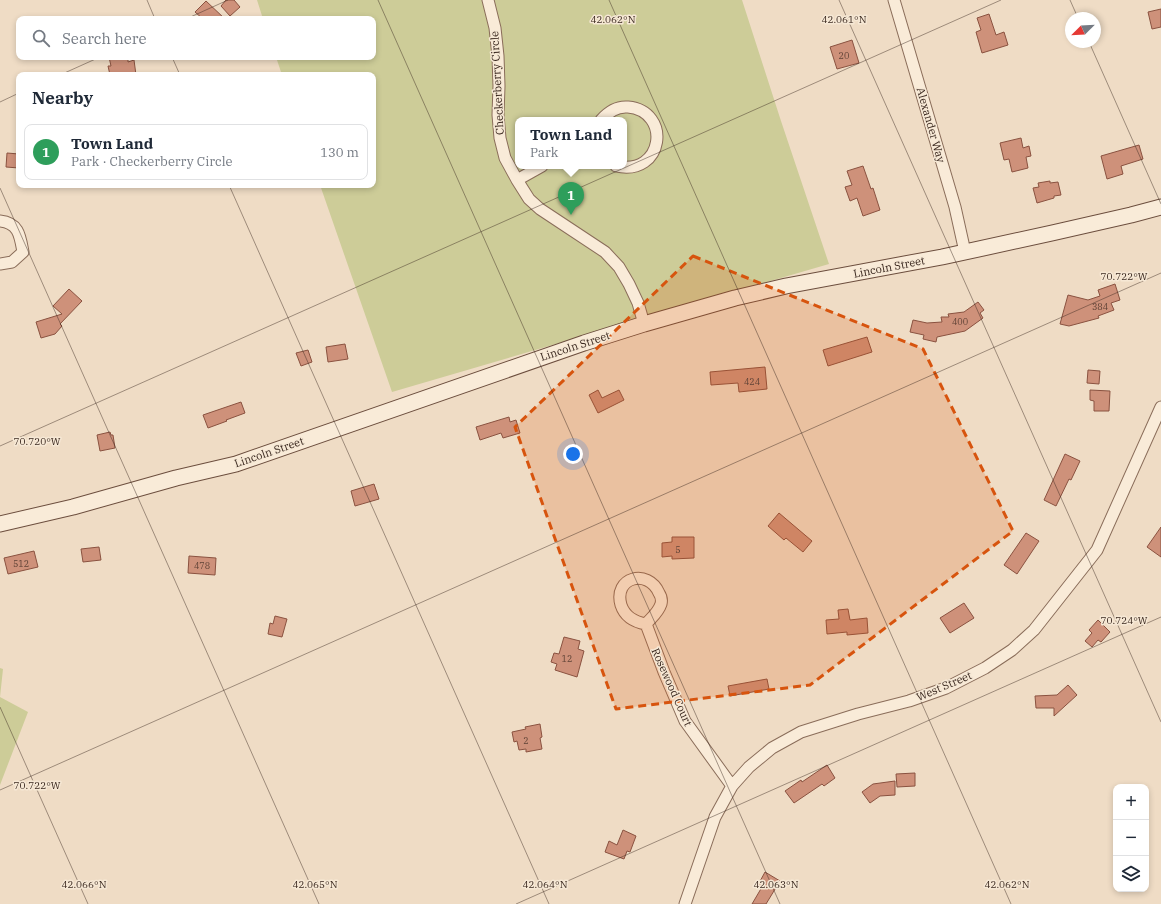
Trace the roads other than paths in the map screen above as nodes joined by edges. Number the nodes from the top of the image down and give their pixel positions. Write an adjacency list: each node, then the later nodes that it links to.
1 (488, 0): 6 (street, Checkerberry Circle)
2 (894, 0): 9 (street, Alexander Way)
3 (603, 117): 4 (street)
4 (627, 168)
5 (537, 169): 6 (street)
6 (517, 180): 11 (street, Checkerberry Circle)
7 (1161, 207): 9 (main road, Lincoln Street)
8 (0, 221): 10 (street)
9 (965, 252): 11 (main road, Lincoln Street)
10 (0, 264)
11 (644, 324): 13 (main road, Lincoln Street)
12 (1161, 407): 15 (street, West Street)
13 (0, 524)
14 (646, 624): 15 (street, Rosewood Court)
15 (732, 786): 16 (street, West Street)
16 (685, 904)

